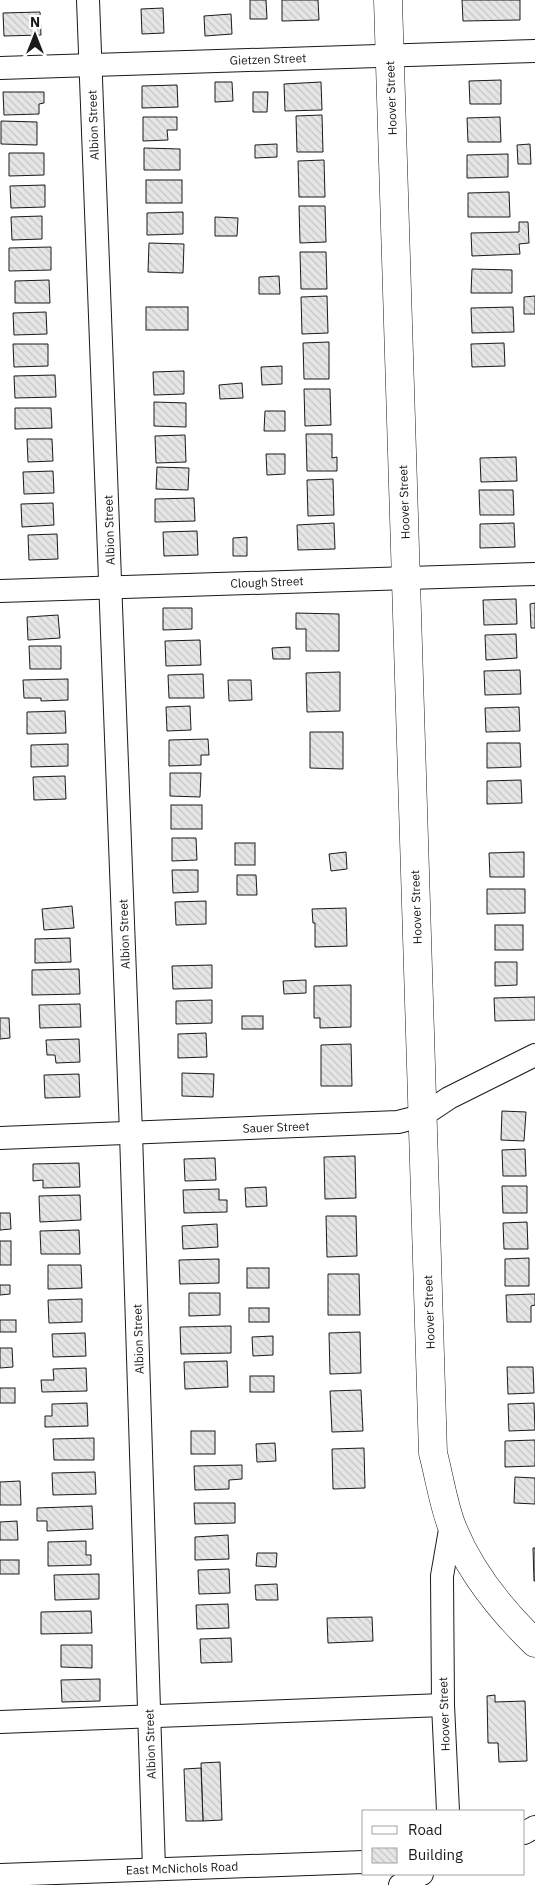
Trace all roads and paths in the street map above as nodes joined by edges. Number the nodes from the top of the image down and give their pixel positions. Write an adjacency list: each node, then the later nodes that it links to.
1 (88, 0): 5 (street, Albion Street)
2 (388, 0): 4 (main road, Hoover Street)
3 (535, 51): 4 (street, Gietzen Street)
4 (390, 55): 5 (street, Gietzen Street); 8 (main road, Hoover Street)
5 (90, 65): 6 (street, Gietzen Street); 9 (street, Albion Street)
6 (0, 68)
7 (535, 574): 8 (street, Clough Street)
8 (406, 578): 9 (street, Clough Street); 12 (main road, Hoover Street)
9 (111, 587): 10 (street, Clough Street); 13 (street, Albion Street)
10 (0, 591)
11 (535, 1056): 12 (street, Sauer Street)
12 (422, 1116): 13 (street, Sauer Street); 15 (main road, Hoover Street)
13 (131, 1133): 14 (street, Sauer Street); 18 (street, Albion Street)
14 (0, 1138)
15 (451, 1524): 16 (main road); 17 (street, Hoover Street)
16 (535, 1644)
17 (443, 1705): 18 (street); 20 (street, Hoover Street)
18 (149, 1715): 19 (street); 22 (street, Albion Street)
19 (0, 1722)
20 (448, 1810)
21 (362, 1862): 22 (street, East McNichols Road)
22 (154, 1869): 25 (street, East McNichols Road)
23 (0, 1875): 25 (street, East McNichols Road)
24 (420, 1875): 26 (street)
25 (41, 1879)
26 (400, 1885)

